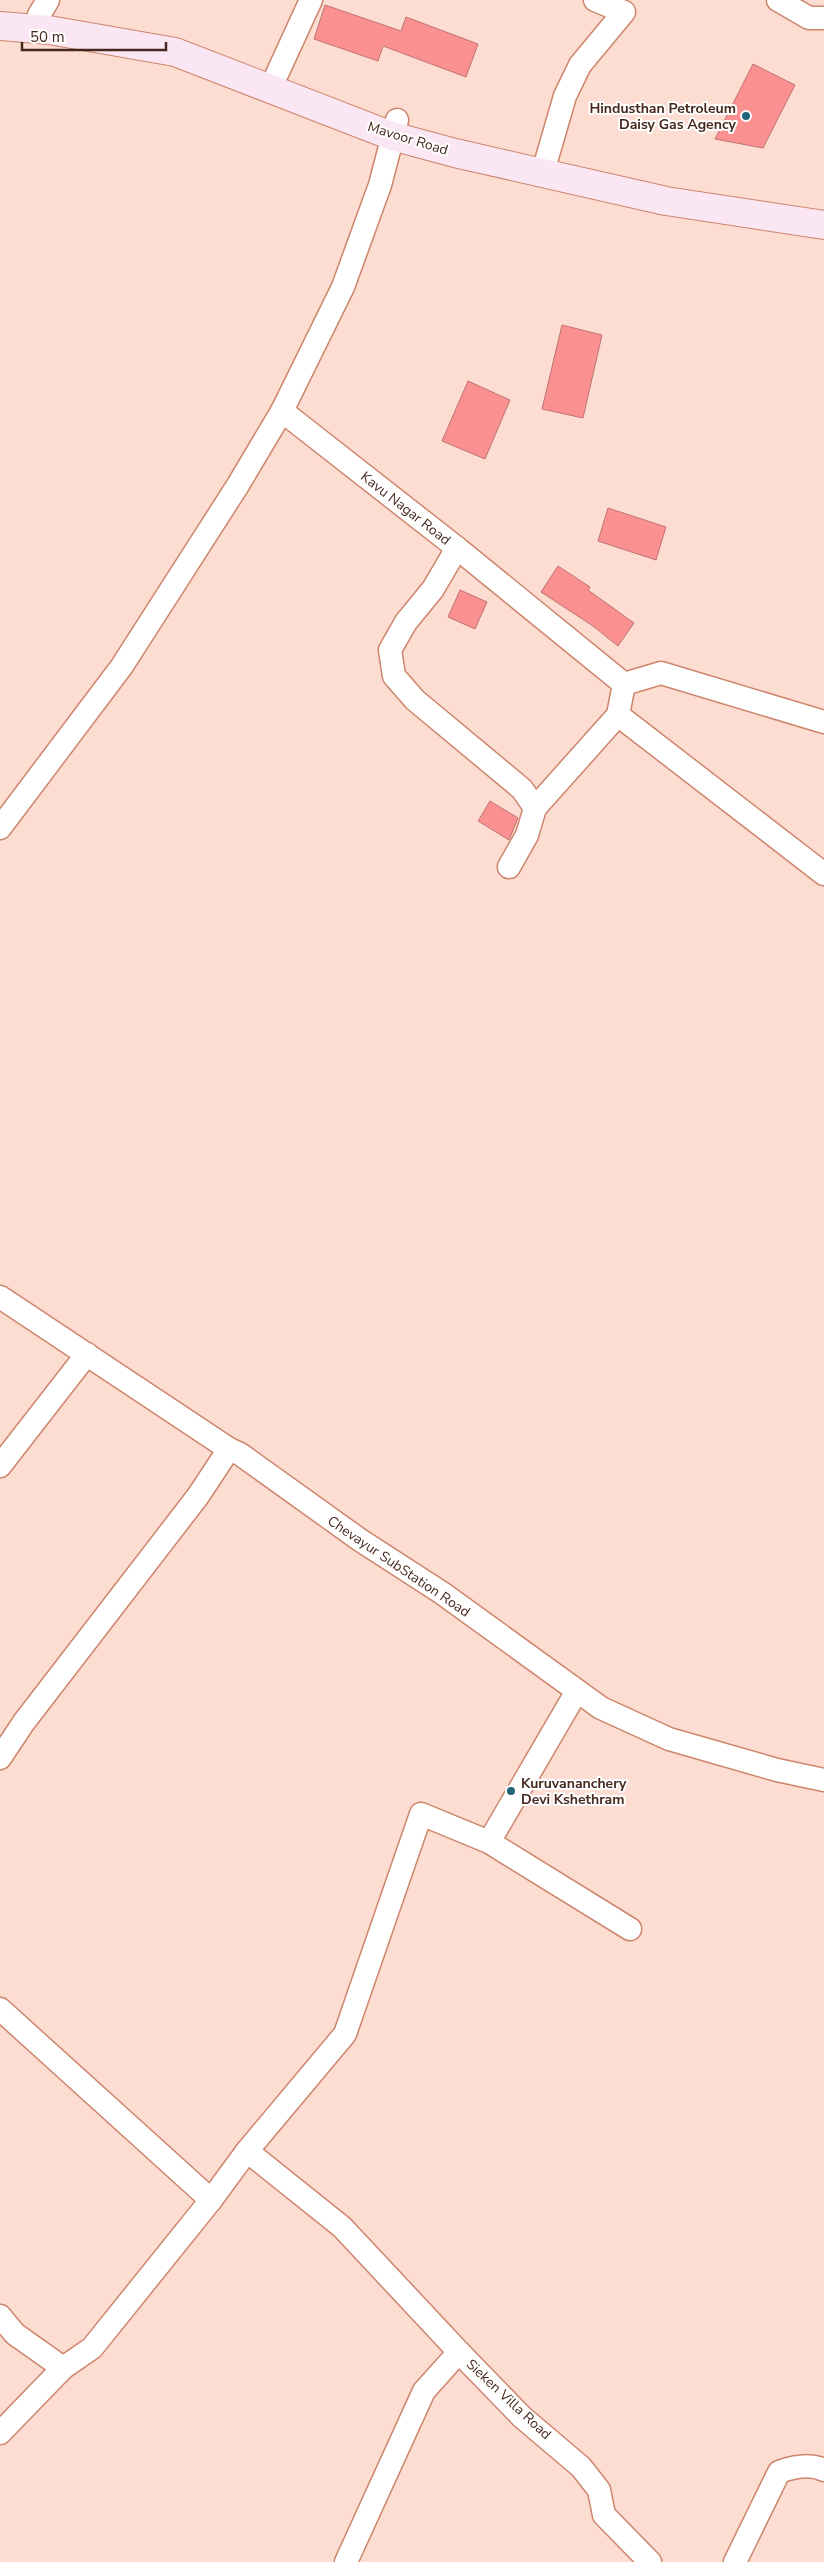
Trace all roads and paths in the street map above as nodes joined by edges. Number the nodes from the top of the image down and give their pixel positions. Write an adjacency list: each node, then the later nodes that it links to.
1 (311, 0): 9 (street)
2 (595, 0): 4 (street)
3 (778, 0): 7 (street)
4 (629, 6): 11 (street)
5 (0, 12): 6 (main road, Mavoor Road)
6 (41, 14): 8 (main road, Mavoor Road); 9 (main road, Mavoor Road); 10 (main road, Mavoor Road)
7 (824, 18)
8 (0, 26)
9 (277, 74): 10 (main road, Mavoor Road)
10 (395, 128): 11 (main road, Mavoor Road); 13 (main road, Mavoor Road); 14 (street)
11 (547, 158): 12 (main road, Mavoor Road)
12 (824, 210)
13 (824, 225)
14 (282, 412): 15 (street, Kavu Nagar Road); 20 (street)
15 (457, 548): 16 (street); 19 (street, Kavu Nagar Road)
16 (624, 684): 17 (street); 18 (street)
17 (618, 715): 19 (street); 22 (street)
18 (824, 722)
19 (535, 808): 21 (street)
20 (0, 828)
21 (509, 867)
22 (824, 874)
23 (0, 1297): 24 (street, Chevayur SubStation Road)
24 (87, 1354): 25 (street, Chevayur SubStation Road); 26 (street)
25 (229, 1449): 27 (street, Chevayur SubStation Road); 28 (street)
26 (0, 1466)
27 (577, 1691): 29 (street, Chevayur SubStation Road); 30 (street)
28 (0, 1758)
29 (824, 1780)
30 (489, 1842): 31 (street); 33 (street)
31 (630, 1929)
32 (0, 2009): 34 (street)
33 (247, 2151): 34 (street); 36 (street)
34 (211, 2200): 37 (street)
35 (0, 2316): 37 (street)
36 (459, 2352): 40 (street, Sieken Villa Road); 41 (street, Sieken Villa Road)
37 (64, 2368): 38 (street)
38 (0, 2433)
39 (824, 2470): 42 (street)
40 (346, 2562)
41 (650, 2562)
42 (735, 2562)

